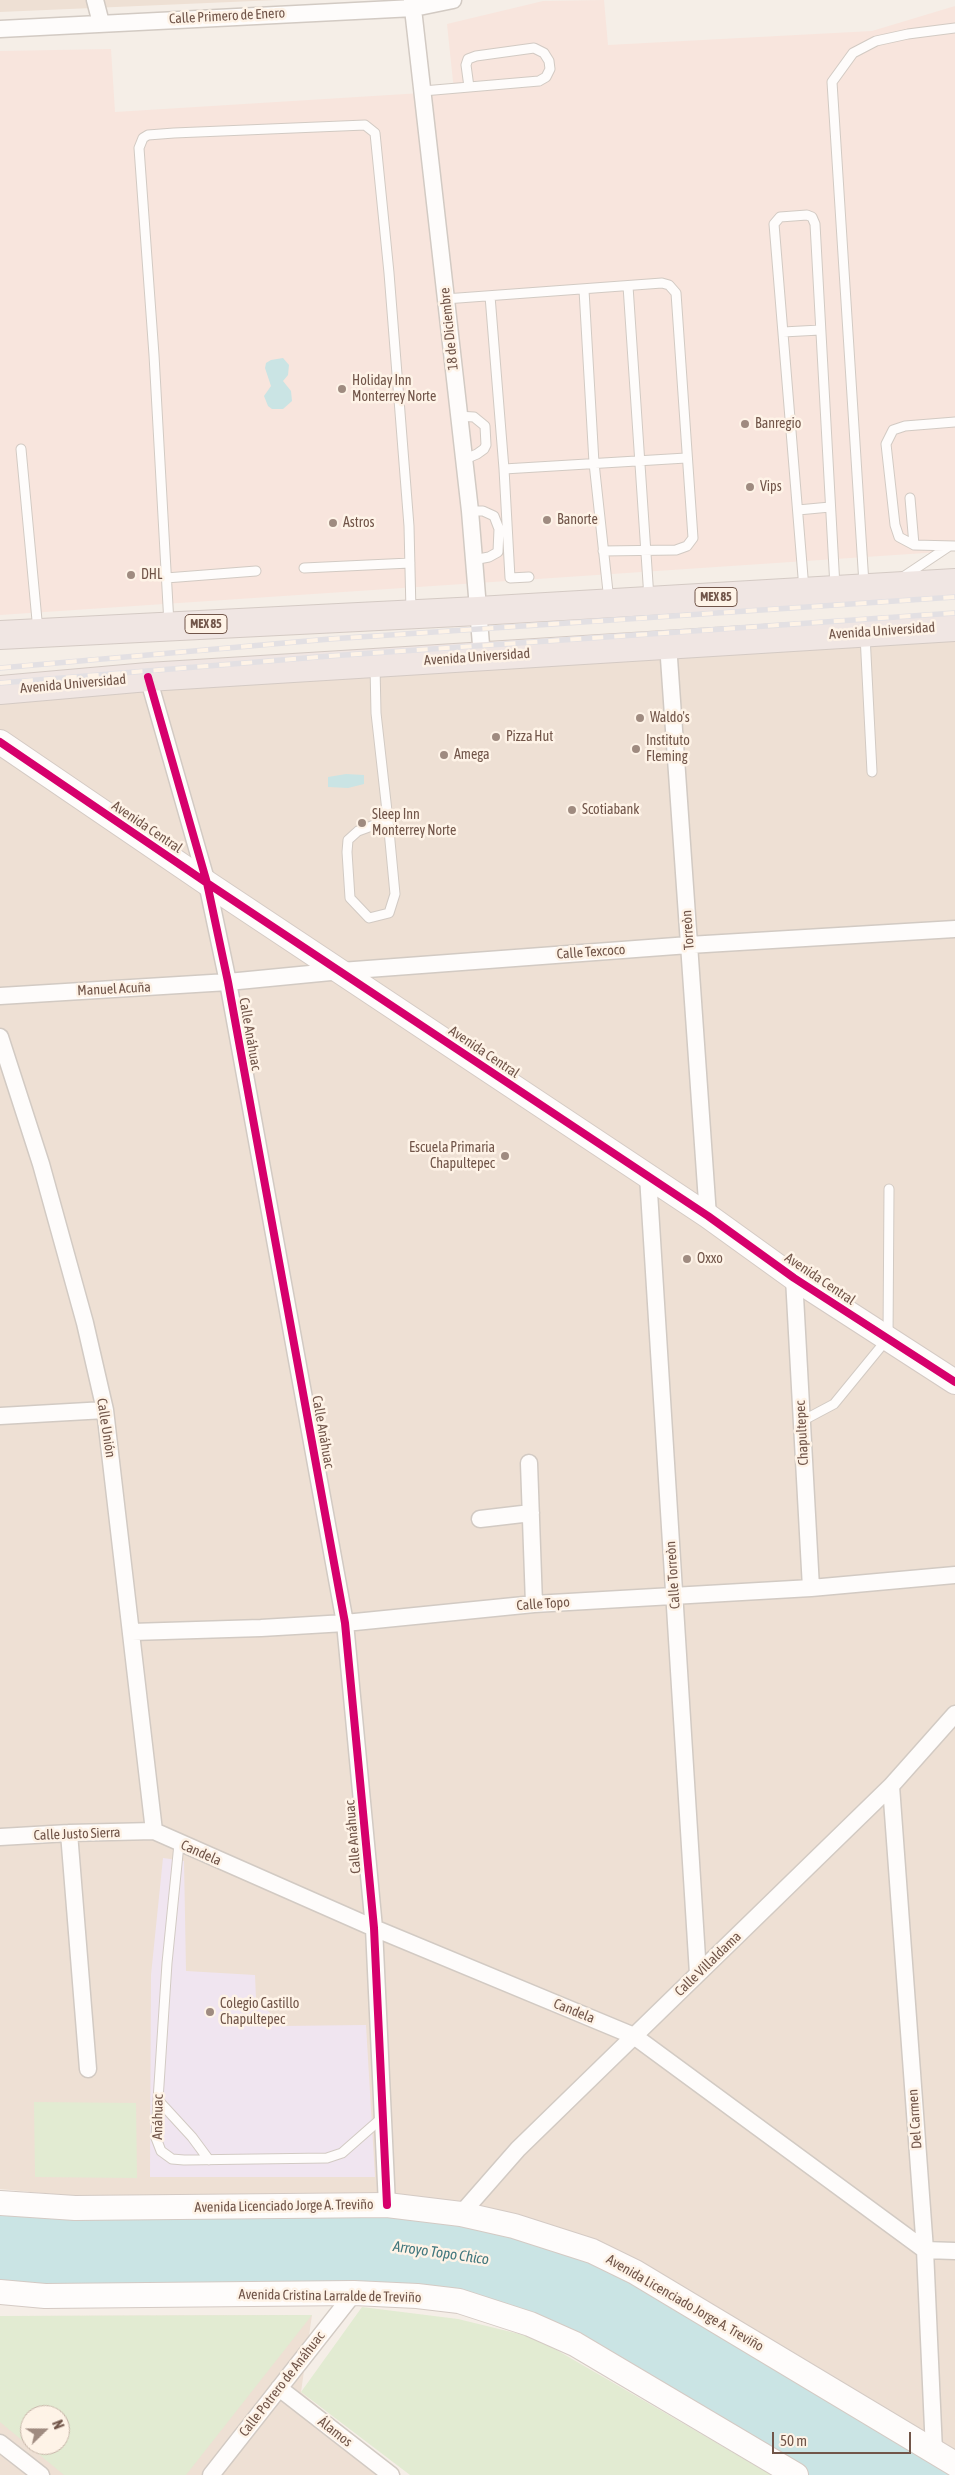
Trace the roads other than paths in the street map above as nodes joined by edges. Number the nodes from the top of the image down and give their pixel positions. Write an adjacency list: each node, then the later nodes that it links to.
1 (95, 0): 5 (street)
2 (453, 0): 3 (street, Calle Primero de Enero)
3 (413, 4): 4 (street, Calle Primero de Enero); 9 (street, 18 de Diciembre)
4 (250, 7): 5 (street, Calle Primero de Enero)
5 (100, 23): 6 (street, Calle Primero de Enero)
6 (0, 28)
7 (955, 28): 39 (lane)
8 (469, 87): 8 (lane); 9 (lane)
9 (423, 91): 13 (street, 18 de Diciembre)
10 (628, 286): 11 (lane); 19 (lane); 21 (lane)
11 (584, 290): 12 (lane); 22 (lane)
12 (490, 296): 13 (lane); 23 (lane)
13 (445, 299): 16 (street, 18 de Diciembre)
14 (820, 330): 15 (lane); 15 (lane); 25 (lane)
15 (783, 332): 26 (lane)
16 (458, 416): 20 (street, 18 de Diciembre); 20 (lane)
17 (955, 422): 28 (lane)
18 (21, 449): 48 (lane)
19 (686, 458): 21 (lane); 31 (lane)
20 (462, 460): 27 (street, 18 de Diciembre)
21 (638, 460): 22 (lane); 31 (lane)
22 (594, 463): 23 (lane); 30 (lane)
23 (504, 469): 36 (lane)
24 (910, 498): 28 (lane)
25 (830, 506): 26 (lane); 40 (lane)
26 (798, 510): 41 (lane)
27 (470, 511): 32 (street, 18 de Diciembre); 32 (lane)
28 (914, 545): 29 (lane)
29 (952, 546): 39 (lane)
30 (603, 551): 31 (lane); 43 (lane)
31 (645, 551): 42 (lane)
32 (473, 560): 44 (street, 18 de Diciembre)
33 (410, 563): 34 (lane); 37 (lane); 45 (lane)
34 (304, 568)
35 (256, 572): 37 (lane)
36 (529, 577)
37 (166, 578): 46 (lane)
38 (955, 583): 39 (highway, MEX 85)
39 (877, 587): 40 (highway, MEX 85)
40 (835, 590): 41 (highway, MEX 85)
41 (804, 592): 42 (highway, MEX 85)
42 (649, 600): 43 (highway, MEX 85)
43 (609, 603): 44 (highway, MEX 85)
44 (478, 611): 45 (highway, MEX 85); 52 (street, 18 de Diciembre)
45 (411, 614): 46 (highway, MEX 85)
46 (169, 626): 48 (highway, MEX 85)
47 (955, 627): 49 (highway, Avenida Universidad)
48 (38, 632): 50 (highway, MEX 85)
49 (865, 632): 51 (highway, Avenida Universidad); 57 (lane)
50 (0, 635)
51 (668, 644): 52 (highway, Avenida Universidad); 61 (street, Torreòn)
52 (482, 658): 53 (highway, Avenida Universidad)
53 (375, 664): 54 (highway, Avenida Universidad); 58 (lane)
54 (148, 677): 55 (highway, Avenida Universidad); 59 (street, Calle Anáhuac)
55 (0, 690)
56 (0, 742): 59 (main road, Avenida Central)
57 (872, 772)
58 (388, 820): 58 (lane)
59 (207, 882): 62 (main road, Avenida Central); 63 (street, Calle Anáhuac)
60 (955, 929): 61 (street, Calle Texcoco)
61 (689, 945): 62 (street, Calle Texcoco); 68 (street, Torreòn)
62 (341, 971): 63 (street, Calle Texcoco); 66 (main road, Avenida Central)
63 (228, 982): 64 (street, Manuel Acuña); 82 (street, Calle Anáhuac)
64 (0, 996)
65 (0, 1037): 72 (street, Calle Unión)
66 (648, 1176): 68 (main road, Avenida Central); 80 (street, Calle Torreòn)
67 (889, 1189): 70 (lane)
68 (708, 1216): 69 (main road, Avenida Central)
69 (794, 1278): 70 (main road, Avenida Central); 74 (street, Chapultepec)
70 (888, 1338): 71 (main road, Avenida Central); 74 (lane)
71 (955, 1382)
72 (105, 1410): 73 (street); 83 (street, Calle Unión)
73 (0, 1416)
74 (802, 1421): 79 (street, Chapultepec)
75 (529, 1463): 76 (street)
76 (531, 1513): 77 (street); 81 (street)
77 (480, 1519)
78 (955, 1575): 79 (street, Calle Topo)
79 (811, 1588): 80 (street, Calle Topo)
80 (674, 1597): 81 (street, Calle Topo); 91 (street, Calle Torreòn)
81 (534, 1604): 82 (street, Calle Topo)
82 (345, 1623): 83 (street, Calle Topo); 90 (street, Calle Anáhuac)
83 (132, 1632): 86 (street, Calle Unión)
84 (955, 1714): 85 (street, Calle Villaldama)
85 (891, 1786): 91 (street, Calle Villaldama); 100 (street, Del Carmen)
86 (154, 1831): 87 (street, Calle Justo Sierra); 89 (street, Candela)
87 (69, 1832): 88 (street, Calle Justo Sierra); 93 (street)
88 (0, 1837)
89 (179, 1844): 90 (street, Candela); 94 (lane, Anáhuac)
90 (374, 1928): 92 (street, Candela); 95 (street, Calle Anáhuac)
91 (698, 1974): 92 (street, Calle Villaldama)
92 (634, 2036): 99 (street, Calle Villaldama); 100 (street, Candela)
93 (88, 2069)
94 (158, 2100): 96 (lane); 96 (lane, Anáhuac)
95 (383, 2117): 96 (lane, Anáhuac); 98 (street, Calle Anáhuac)
96 (209, 2160)
97 (0, 2203): 98 (main road, Avenida Licenciado Jorge A. Treviño)
98 (387, 2205): 99 (main road, Avenida Licenciado Jorge A. Treviño)
99 (461, 2214): 106 (main road, Avenida Licenciado Jorge A. Treviño)
100 (925, 2250): 101 (street); 106 (street, Del Carmen)
101 (955, 2251)
102 (0, 2292): 103 (main road, Avenida Cristina Larralde de Treviño)
103 (354, 2293): 104 (street, Calle Potrero de Anáhuac); 111 (main road, Avenida Cristina Larralde de Treviño)
104 (279, 2388): 109 (street, Calle Potrero de Anáhuac); 110 (street, Álamos)
105 (0, 2443): 108 (street)
106 (934, 2452): 107 (main road, Avenida Licenciado Jorge A. Treviño)
107 (955, 2464)
108 (41, 2475)
109 (211, 2475)
110 (391, 2475)
111 (796, 2475)

